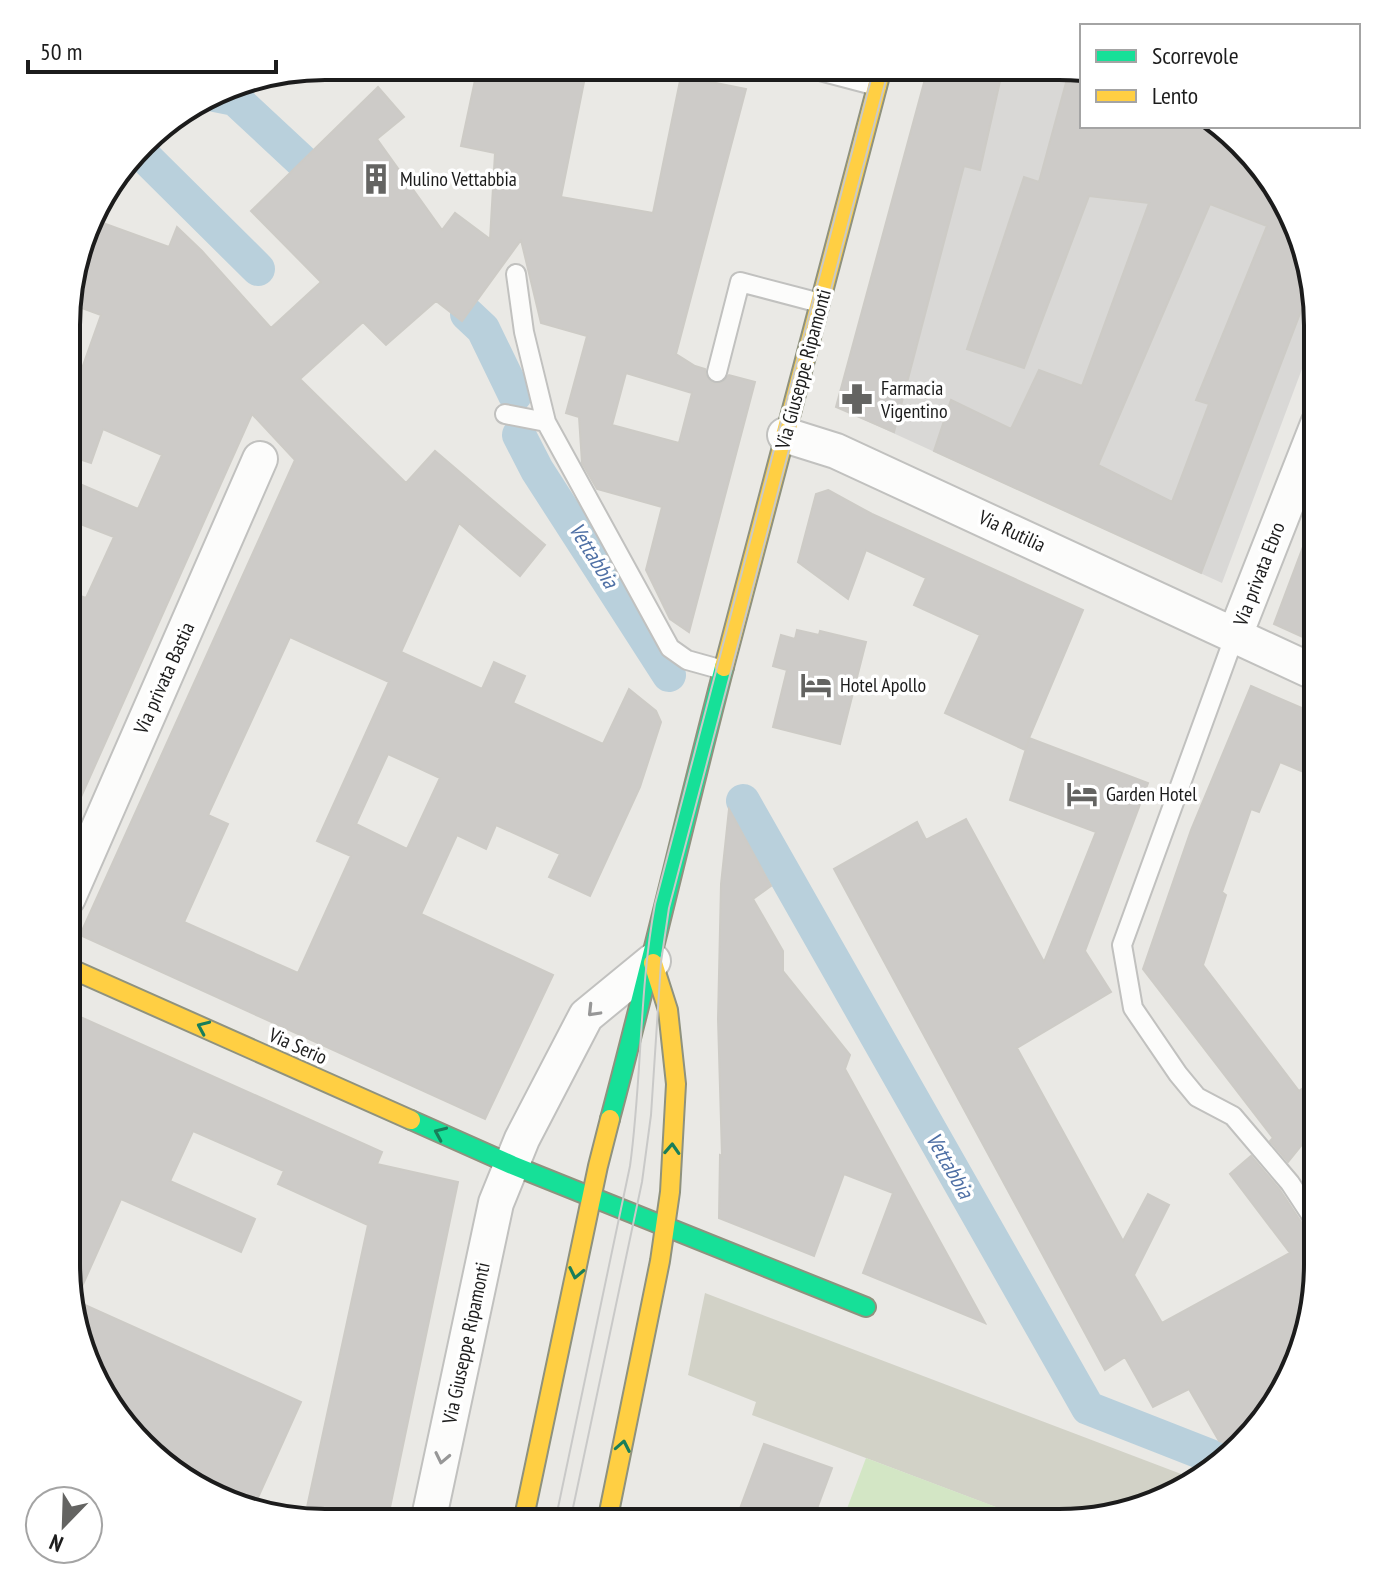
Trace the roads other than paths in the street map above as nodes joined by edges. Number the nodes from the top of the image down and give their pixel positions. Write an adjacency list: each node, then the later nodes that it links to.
1 (855, 80): 3 (lane)
2 (879, 80): 3 (street, Via Giuseppe Ripamonti)
3 (877, 86): 5 (street, Via Giuseppe Ripamonti)
4 (516, 274): 8 (lane)
5 (820, 303): 6 (lane); 9 (street, Via Giuseppe Ripamonti)
6 (717, 372)
7 (505, 414): 8 (lane)
8 (546, 422): 14 (lane)
9 (785, 435): 12 (street, Via Rutilia); 14 (street, Via Giuseppe Ripamonti)
10 (260, 459): 15 (street, Via privata Bastia)
11 (1304, 460): 12 (street, Via privata Ebro)
12 (1235, 635): 13 (street, Via Rutilia); 20 (lane)
13 (1304, 667)
14 (723, 670): 16 (street, Via Giuseppe Ripamonti)
15 (80, 871)
16 (653, 961): 18 (street, Via Giuseppe Ripamonti, one-way to 18); 19 (street, Via Giuseppe Ripamonti); 21 (street, Via Giuseppe Ripamonti, one-way to 16)
17 (80, 973): 18 (street, Via Serio, one-way to 17)
18 (512, 1165): 19 (street); 23 (street, Via Giuseppe Ripamonti, one-way to 23)
19 (592, 1197): 21 (street); 24 (street, Via Giuseppe Ripamonti, one-way to 24)
20 (1303, 1203)
21 (665, 1227): 22 (street); 25 (street, Via Giuseppe Ripamonti, one-way to 21)
22 (866, 1307)
23 (431, 1508)
24 (526, 1508)
25 (610, 1508)

